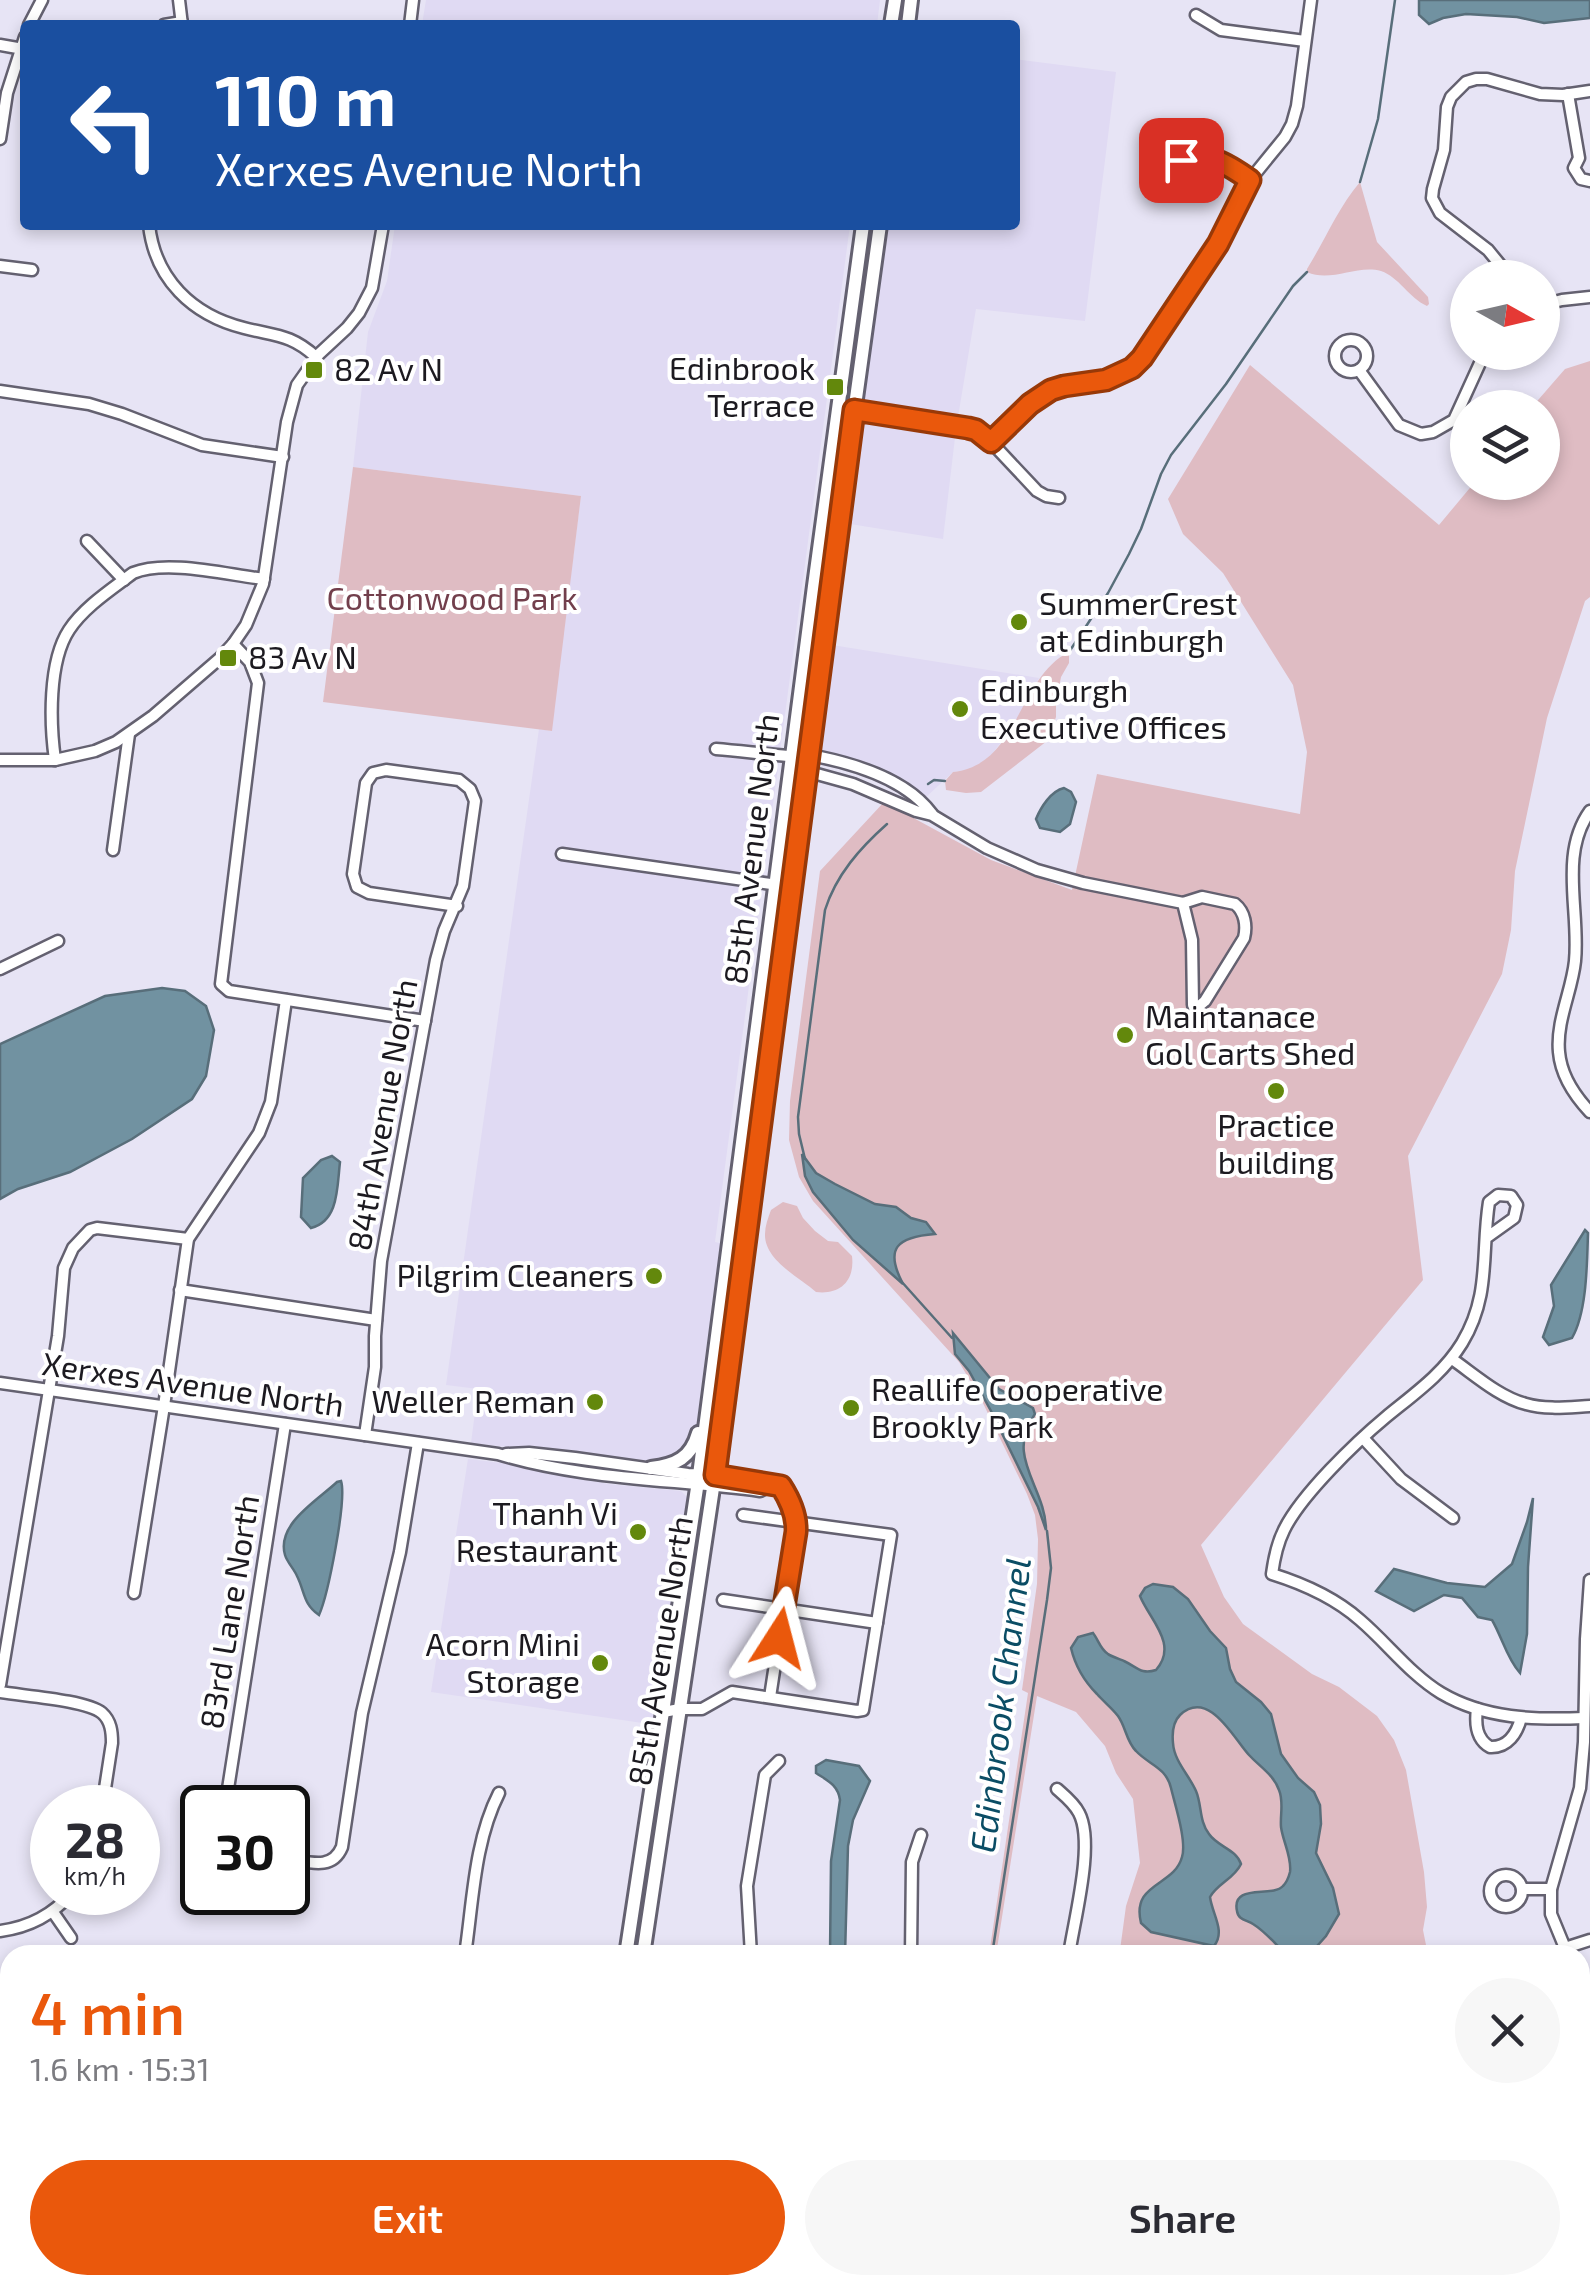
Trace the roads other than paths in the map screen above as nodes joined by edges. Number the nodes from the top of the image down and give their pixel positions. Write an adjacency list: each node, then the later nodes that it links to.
1 (1311, 0): 3 (street)
2 (1196, 14): 3 (street)
3 (1305, 41): 10 (street)
4 (20, 56): 7 (street)
5 (1590, 91): 6 (street)
6 (1568, 94): 8 (street); 16 (street)
7 (0, 140)
8 (1584, 159): 11 (street)
9 (1181, 160): 10 (street)
10 (1250, 180): 27 (street)
11 (1590, 181)
12 (150, 230): 21 (street)
13 (381, 230): 21 (street)
14 (862, 230): 25 (main road, 85th Avenue North)
15 (879, 230): 26 (main road, 85th Avenue North)
16 (1496, 260)
17 (0, 266): 18 (street)
18 (32, 270)
19 (1590, 297): 20 (street)
20 (1560, 300)
21 (316, 357): 28 (street)
22 (1359, 370): 23 (street)
23 (1477, 370)
24 (0, 391): 28 (street)
25 (838, 408): 26 (street); 37 (main road, 85th Avenue North)
26 (854, 410): 27 (street); 36 (main road, 85th Avenue North)
27 (991, 442): 29 (street)
28 (283, 457): 32 (street)
29 (1058, 498)
30 (88, 541): 31 (street)
31 (124, 580): 32 (street); 38 (street)
32 (264, 580): 33 (street)
33 (232, 644): 34 (street); 57 (street)
34 (129, 734): 38 (street); 45 (street)
35 (716, 749): 37 (street)
36 (808, 756): 37 (street); 40 (street); 41 (main road, 85th Avenue North)
37 (792, 757): 41 (street); 47 (main road, 85th Avenue North)
38 (55, 760): 39 (street)
39 (0, 762)
40 (858, 768): 42 (street); 44 (street)
41 (806, 772): 42 (street); 48 (main road, 85th Avenue North)
42 (853, 784): 44 (street)
43 (1590, 811): 51 (street)
44 (932, 815): 49 (street)
45 (113, 850)
46 (562, 854): 47 (street)
47 (775, 884): 48 (street); 65 (main road, 85th Avenue North)
48 (792, 886): 77 (main road, 85th Avenue North)
49 (1183, 903): 55 (street); 56 (street)
50 (456, 906): 50 (street, 84th Avenue North); 58 (street, 84th Avenue North)
51 (1576, 906): 52 (street); 59 (street)
52 (1590, 907)
53 (58, 941): 54 (street)
54 (0, 970)
55 (1192, 980): 56 (street); 56 (street)
56 (1214, 987)
57 (286, 1000): 58 (street); 61 (street)
58 (425, 1020): 63 (street, 84th Avenue North)
59 (1590, 1112)
60 (1486, 1238): 64 (street)
61 (188, 1239): 62 (street); 67 (street)
62 (180, 1290): 63 (street); 68 (street)
63 (376, 1320): 71 (street, 84th Avenue North)
64 (1452, 1359): 69 (street); 72 (street)
65 (712, 1372): 75 (main road); 76 (main road, 85th Avenue North)
66 (0, 1382): 67 (street, Xerxes Avenue North)
67 (49, 1390): 68 (street, Xerxes Avenue North); 86 (street)
68 (164, 1406): 70 (street, Xerxes Avenue North); 82 (street)
69 (1590, 1406)
70 (284, 1424): 71 (street, Xerxes Avenue North); 95 (street, 83rd Lane North)
71 (365, 1436): 73 (street, Xerxes Avenue North)
72 (1363, 1438): 79 (street); 89 (street)
73 (418, 1444): 74 (street, Xerxes Avenue North); 100 (street)
74 (498, 1454): 75 (street, Xerxes Avenue North); 76 (street, Xerxes Avenue North)
75 (651, 1468): 76 (street, Xerxes Avenue North)
76 (698, 1480): 77 (street, Xerxes Avenue North); 90 (main road, 85th Avenue North)
77 (714, 1481): 80 (street, Xerxes Avenue North); 88 (main road, 85th Avenue North)
78 (743, 1515): 80 (street)
79 (1453, 1518)
80 (796, 1523): 84 (street); 85 (street)
81 (1590, 1580): 92 (street)
82 (134, 1594)
83 (724, 1600): 84 (street)
84 (783, 1610): 85 (street); 87 (street)
85 (877, 1622): 87 (street)
86 (0, 1689): 94 (street)
87 (770, 1696): 88 (street)
88 (680, 1708): 90 (street); 109 (main road, 85th Avenue North)
89 (1477, 1709): 91 (street); 91 (street)
90 (663, 1712): 108 (main road, 85th Avenue North)
91 (1522, 1718): 92 (street)
92 (1584, 1718): 96 (street)
93 (779, 1761): 110 (street)
94 (105, 1785)
95 (229, 1785)
96 (1585, 1789): 102 (street)
97 (1057, 1790): 112 (street)
98 (498, 1793): 107 (street)
99 (921, 1835): 111 (street)
100 (310, 1862)
101 (1522, 1889): 102 (street)
102 (1551, 1889): 113 (street)
103 (48, 1915): 105 (street)
104 (55, 1915): 106 (street)
105 (0, 1931)
106 (71, 1938)
107 (466, 1945)
108 (628, 1945)
109 (644, 1945)
110 (750, 1945)
111 (911, 1945)
112 (1071, 1945)
113 (1558, 1945)

